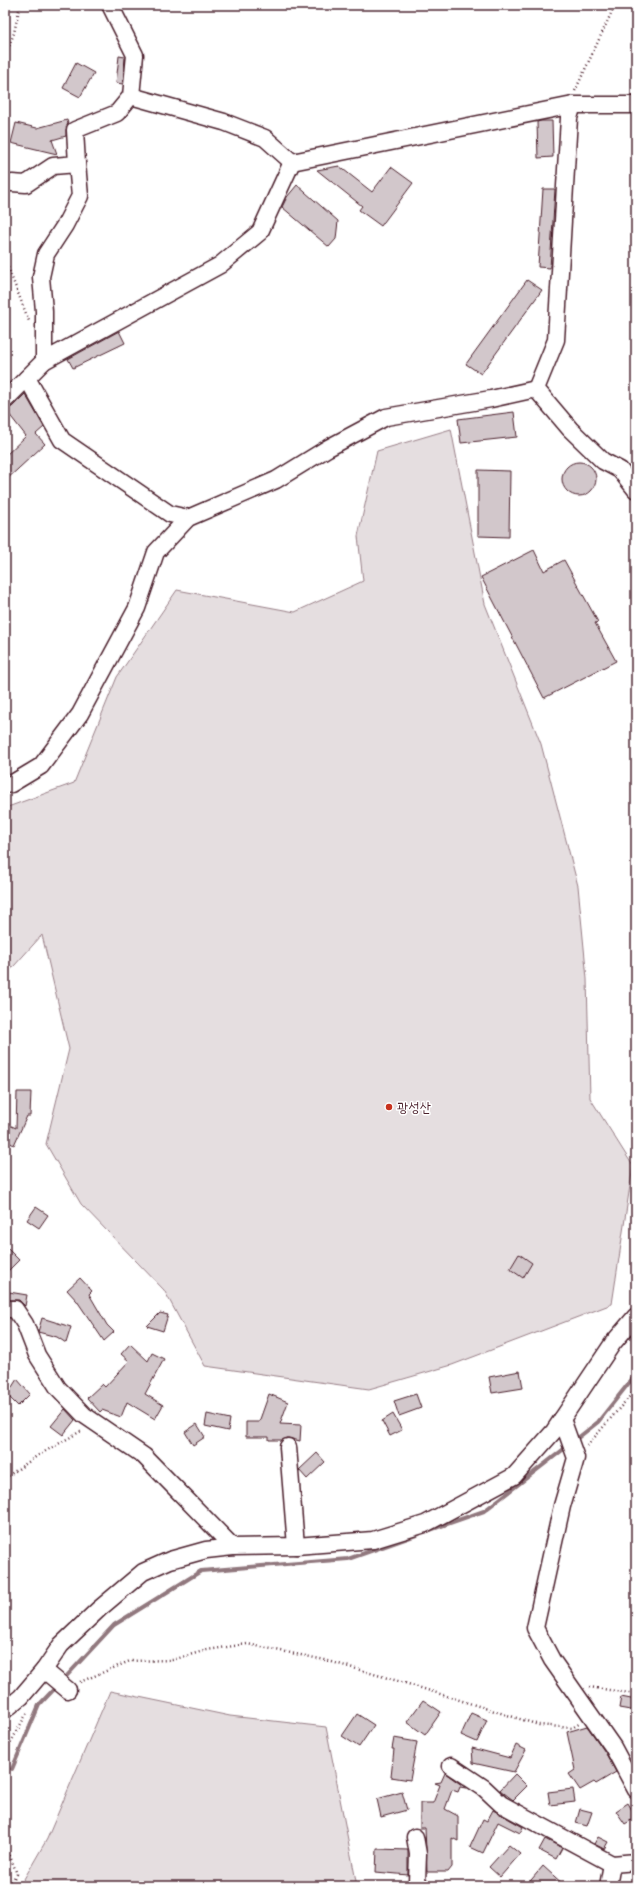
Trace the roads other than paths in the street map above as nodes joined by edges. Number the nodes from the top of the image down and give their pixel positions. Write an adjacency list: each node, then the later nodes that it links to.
1 (110, 5): 2 (street)
2 (131, 96): 5 (street); 6 (street)
3 (573, 105): 4 (street); 5 (street); 10 (street)
4 (636, 105)
5 (292, 162): 8 (street)
6 (77, 164): 7 (street); 8 (street)
7 (12, 183)
8 (44, 361): 9 (street)
9 (27, 378): 11 (street); 13 (street)
10 (536, 389): 12 (street); 13 (street)
11 (5, 400)
12 (636, 490)
13 (188, 518): 14 (street)
14 (5, 785)
15 (5, 1309): 20 (street)
16 (636, 1316): 17 (street)
17 (562, 1419): 19 (street); 25 (street)
18 (288, 1447): 19 (street)
19 (296, 1546): 20 (street)
20 (233, 1547): 21 (street)
21 (44, 1670): 22 (street); 23 (street)
22 (68, 1690)
23 (5, 1710)
24 (450, 1766): 28 (street)
25 (636, 1790)
26 (415, 1837): 29 (street)
27 (636, 1862): 28 (street)
28 (612, 1864): 30 (street)
29 (421, 1886)
30 (608, 1886)

